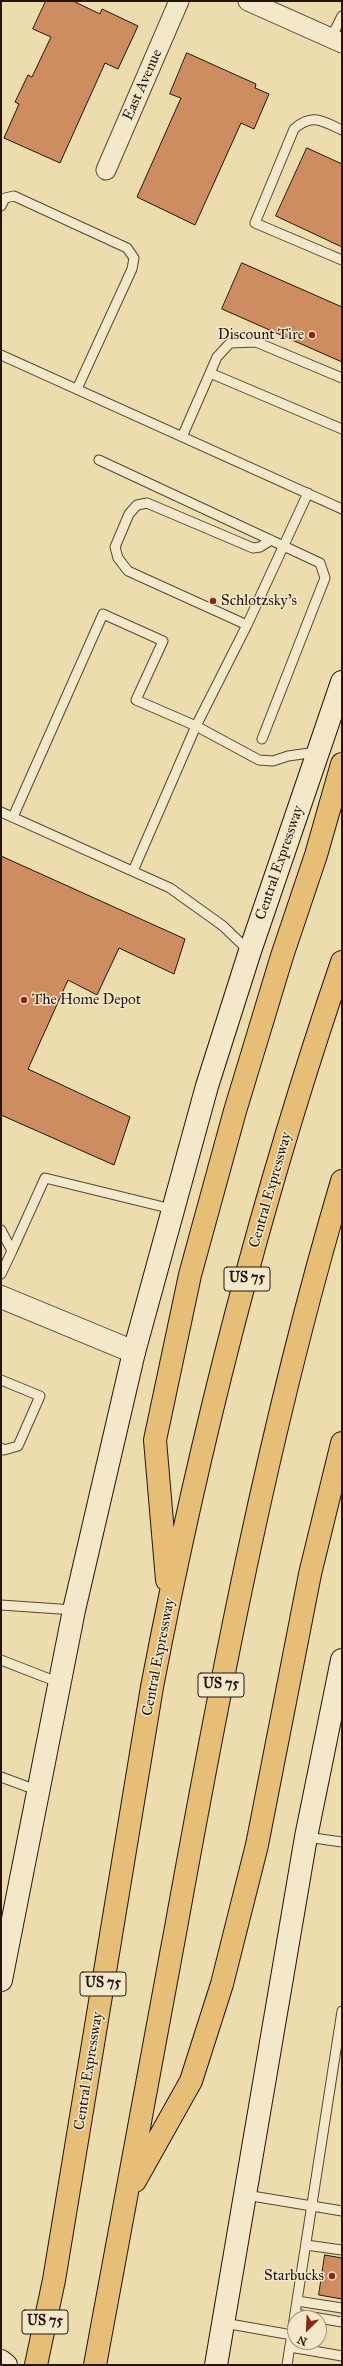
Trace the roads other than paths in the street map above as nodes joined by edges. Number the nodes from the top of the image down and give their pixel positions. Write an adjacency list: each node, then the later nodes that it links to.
1 (180, 1): 6 (street, East Avenue)
2 (248, 1): 4 (street)
3 (342, 16): 4 (lane)
4 (336, 40)
5 (342, 130): 8 (lane)
6 (106, 170)
7 (1, 206): 12 (lane)
8 (342, 260)
9 (1, 355): 12 (lane)
10 (210, 373): 11 (lane); 13 (lane); 14 (lane)
11 (342, 378)
12 (77, 389): 14 (lane)
13 (342, 429)
14 (182, 437): 16 (lane)
15 (99, 460): 18 (lane)
16 (308, 493): 17 (lane); 19 (lane)
17 (342, 509)
18 (271, 540): 19 (lane); 20 (lane)
19 (284, 546): 20 (lane); 23 (lane)
20 (247, 625): 22 (lane)
21 (342, 682): 24 (main road, Central Expressway)
22 (196, 726): 24 (lane); 27 (lane); 28 (lane)
23 (262, 739)
24 (317, 752): 29 (main road, Central Expressway)
25 (342, 764): 41 (highway)
26 (1, 812): 27 (lane)
27 (13, 817): 28 (lane)
28 (133, 871): 29 (lane)
29 (250, 951): 32 (main road, Central Expressway)
30 (342, 962): 41 (highway, Central Expressway / US 75)
31 (342, 1181): 54 (highway, US 75)
32 (172, 1209): 34 (lane); 37 (main road, Central Expressway)
33 (1, 1230): 34 (lane)
34 (12, 1251): 35 (lane)
35 (1, 1274)
36 (1, 1297): 37 (main road)
37 (134, 1352): 43 (main road, Central Expressway)
38 (1, 1380): 40 (lane)
39 (342, 1443): 54 (highway)
40 (1, 1448)
41 (168, 1601): 72 (highway, Central Expressway / US 75)
42 (1, 1605): 43 (lane)
43 (74, 1610): 46 (main road, Central Expressway)
44 (1, 1660): 46 (lane)
45 (342, 1660): 49 (main road)
46 (60, 1684): 48 (main road, Central Expressway)
47 (1, 1777): 48 (lane)
48 (40, 1791): 51 (main road, Central Expressway)
49 (306, 1837): 50 (lane); 55 (main road)
50 (342, 1842)
51 (3, 1953): 52 (main road, Central Expressway)
52 (1, 1980)
53 (342, 2011): 56 (lane)
54 (127, 2196): 73 (highway, US 75)
55 (246, 2196): 56 (lane); 65 (main road)
56 (312, 2206): 57 (lane); 58 (lane)
57 (342, 2211)
58 (306, 2244): 59 (lane); 60 (lane)
59 (342, 2250)
60 (297, 2301): 61 (lane); 62 (lane)
61 (342, 2308)
62 (296, 2310)
63 (327, 2319): 64 (lane)
64 (342, 2322)
65 (222, 2333): 66 (lane); 74 (main road); 75 (main road)
66 (287, 2335)
67 (290, 2350): 76 (lane)
68 (307, 2350): 69 (lane)
69 (342, 2356)
70 (1, 2362): 71 (main road)
71 (6, 2365)
72 (36, 2365)
73 (95, 2365)
74 (202, 2365)
75 (216, 2365)
76 (287, 2365)

